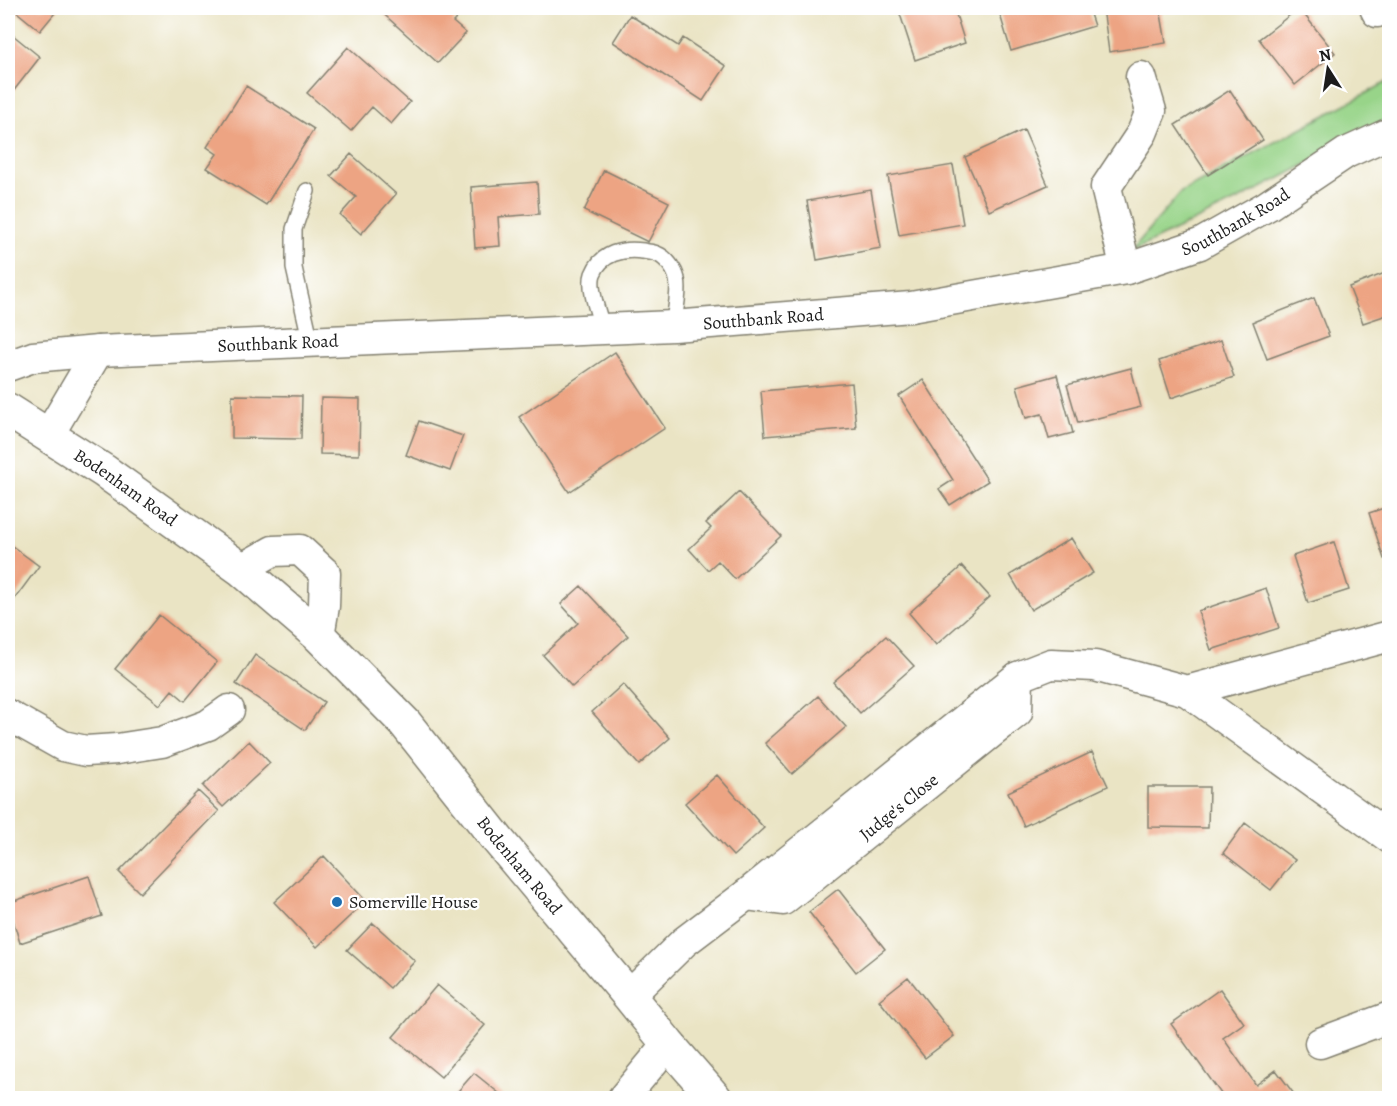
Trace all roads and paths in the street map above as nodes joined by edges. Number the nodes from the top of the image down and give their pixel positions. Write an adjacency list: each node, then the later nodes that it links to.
1 (1141, 76): 4 (street)
2 (1389, 133): 4 (street, Southbank Road)
3 (306, 191): 7 (lane)
4 (1126, 269): 5 (street, Southbank Road)
5 (673, 326): 6 (street, Southbank Road); 6 (lane)
6 (603, 328): 7 (street, Southbank Road)
7 (311, 343): 8 (street, Southbank Road)
8 (98, 351): 9 (street, Southbank Road); 11 (street)
9 (8, 366)
10 (8, 410): 11 (street, Bodenham Road)
11 (48, 436): 12 (street, Bodenham Road)
12 (241, 569): 13 (street, Bodenham Road); 13 (street)
13 (319, 636): 19 (street, Bodenham Road)
14 (1389, 636): 15 (street)
15 (1187, 691): 18 (street, Judge's Close); 19 (street, Judge's Close)
16 (229, 710): 17 (street)
17 (8, 715)
18 (1389, 838)
19 (629, 996): 22 (street, Bodenham Road)
20 (1389, 1017): 21 (street)
21 (1320, 1043)
22 (668, 1044): 23 (street); 24 (street, Bodenham Road)
23 (623, 1098)
24 (715, 1098)

